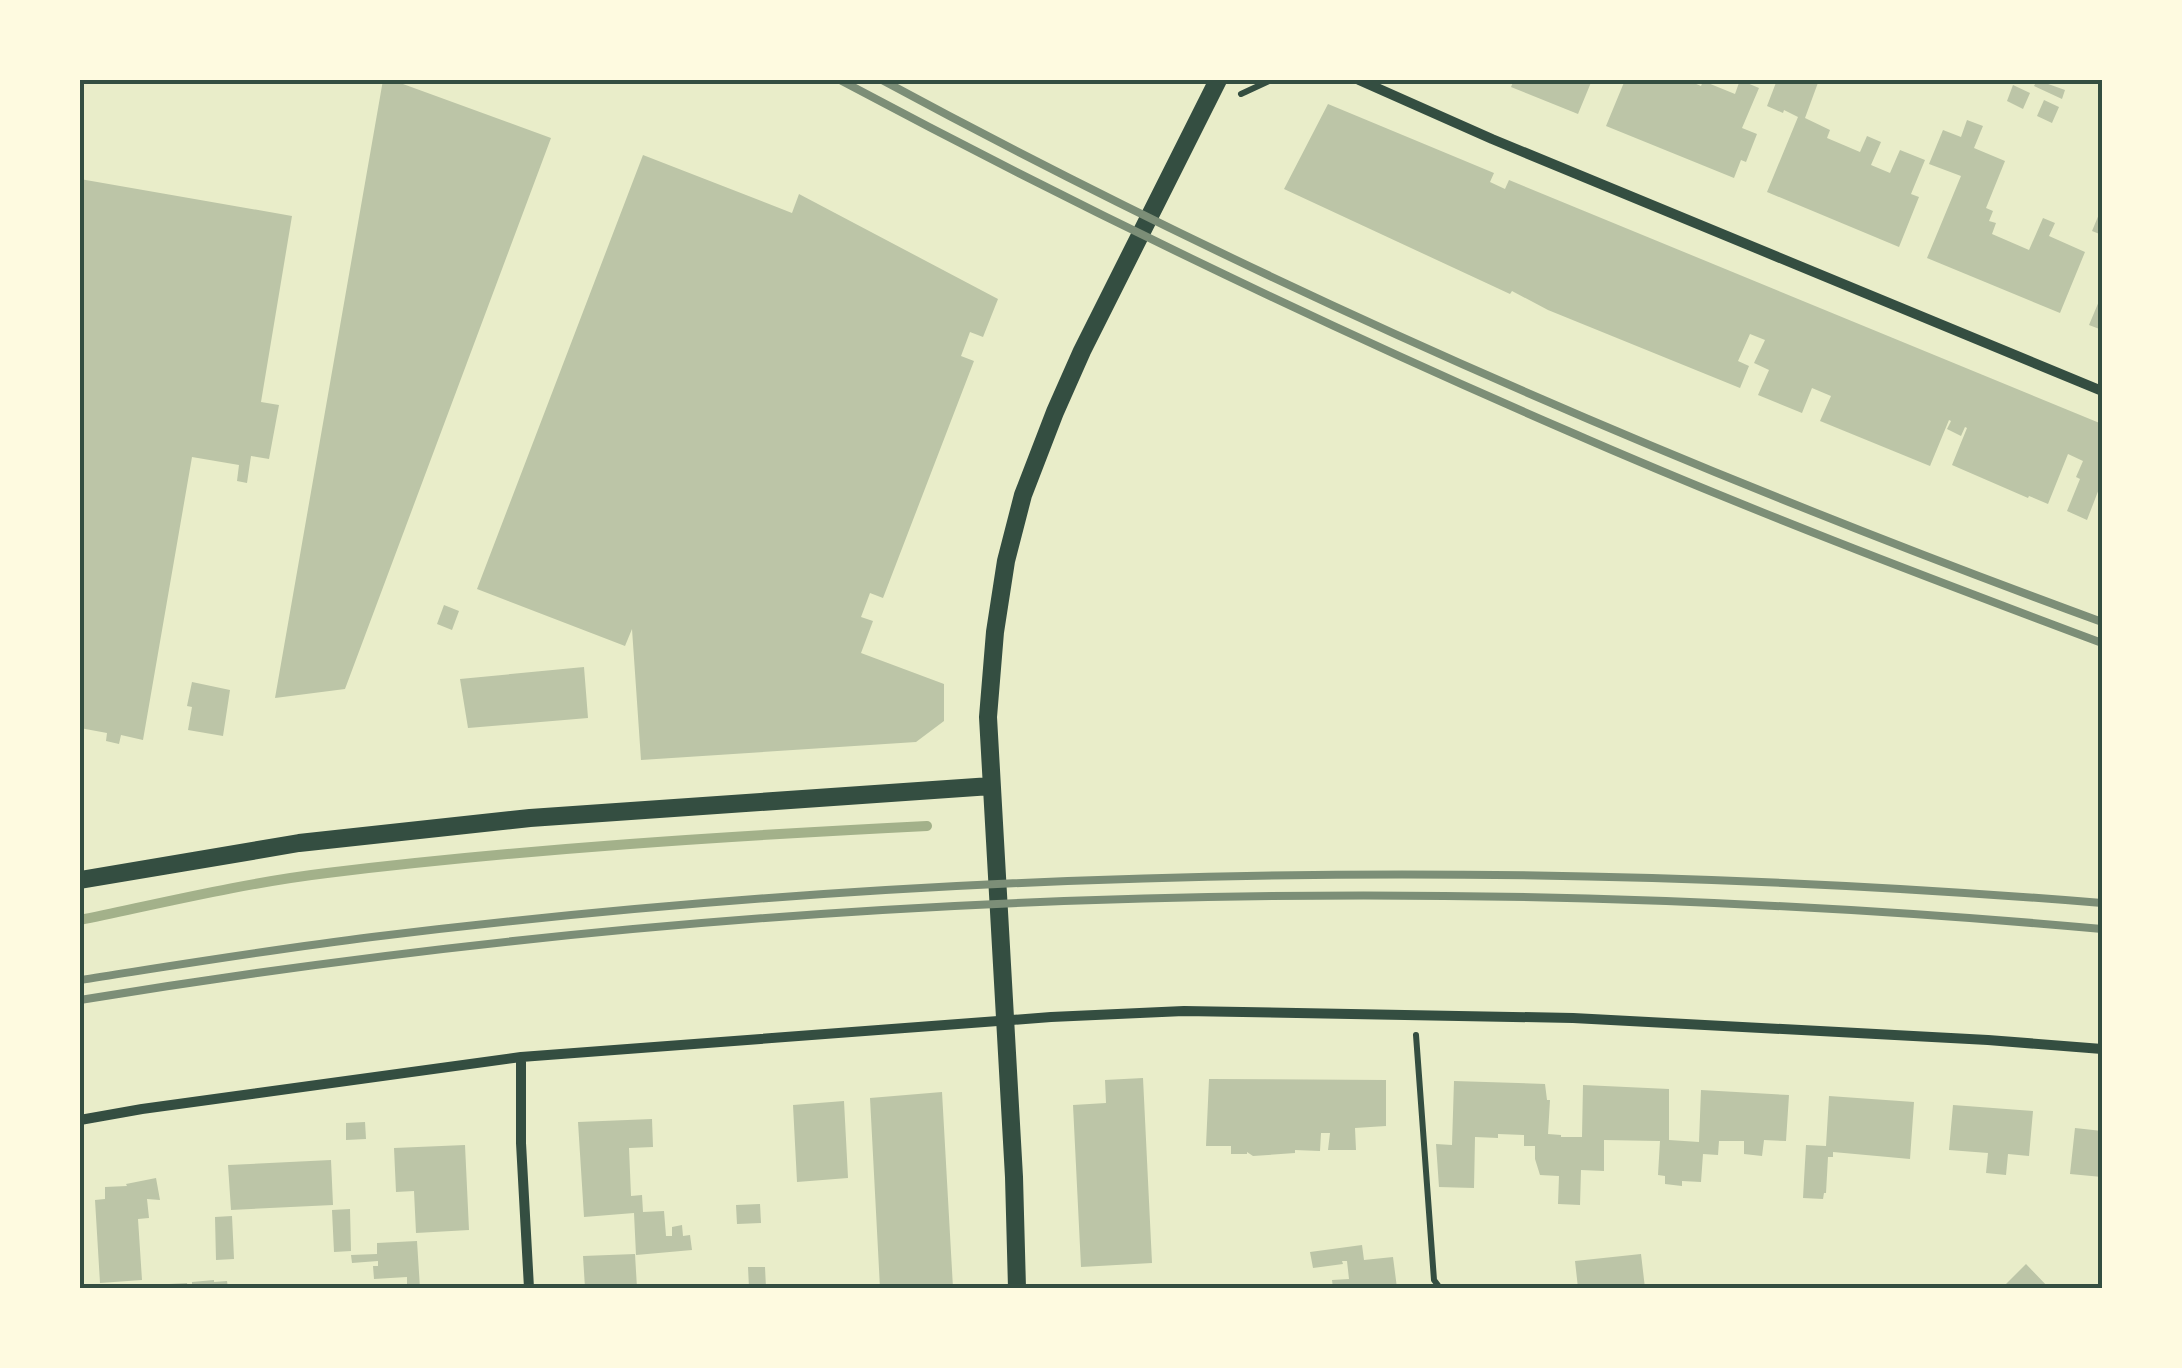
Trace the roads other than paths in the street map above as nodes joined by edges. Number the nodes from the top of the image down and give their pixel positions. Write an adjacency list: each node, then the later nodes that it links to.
1 (1218, 80): 4 (street)
2 (1359, 80): 3 (street)
3 (2102, 391)
4 (991, 786): 5 (street); 6 (street)
5 (80, 880)
6 (1004, 1021): 7 (street); 8 (street); 11 (street)
7 (2102, 1049)
8 (520, 1057): 9 (street); 10 (street)
9 (80, 1120)
10 (529, 1288)
11 (1017, 1288)

